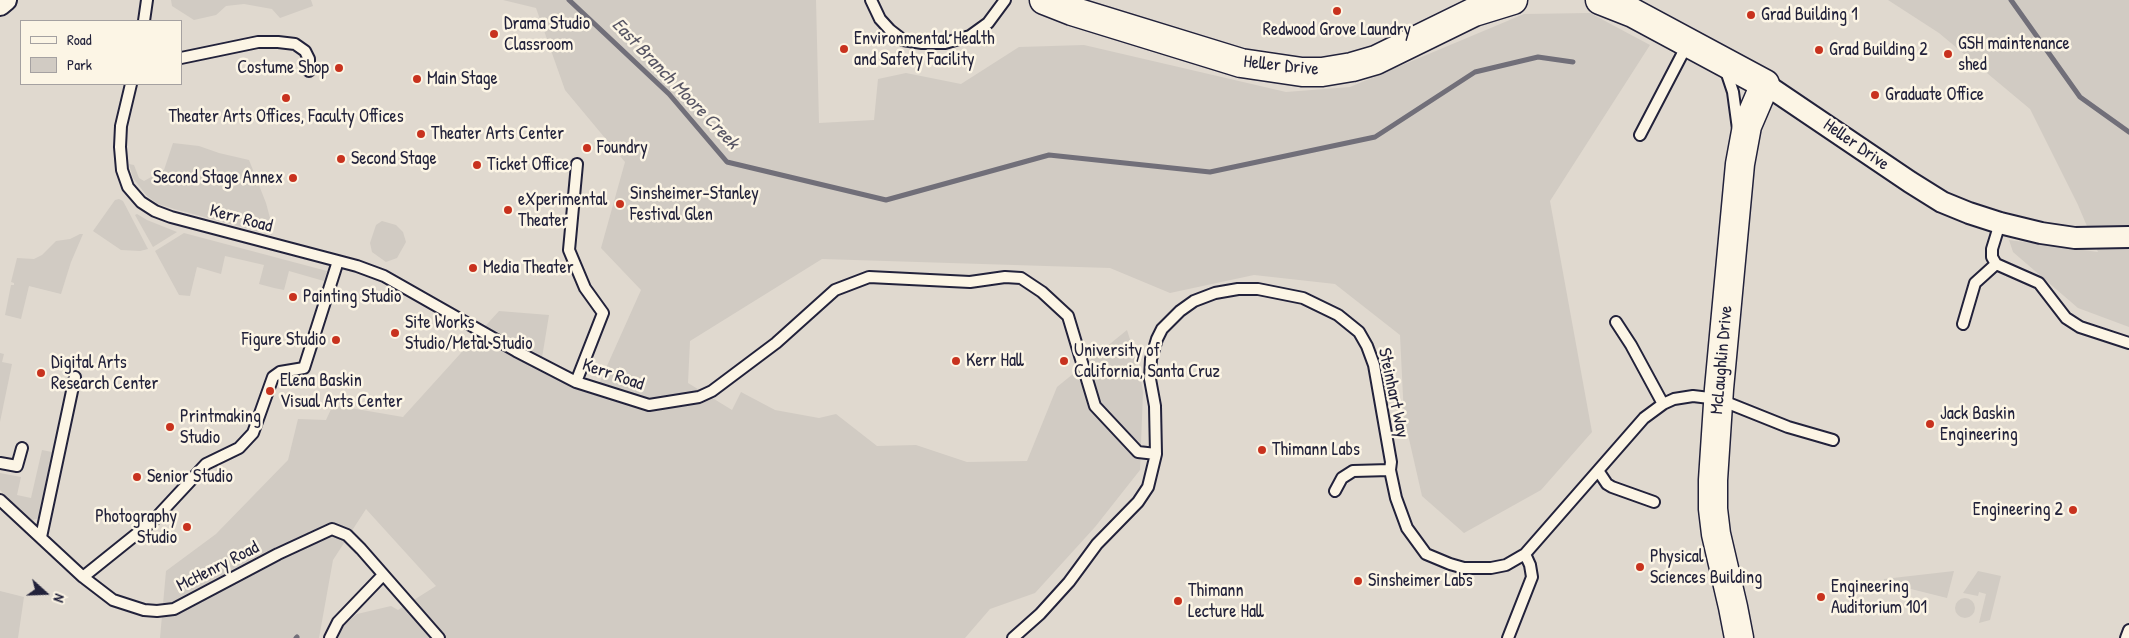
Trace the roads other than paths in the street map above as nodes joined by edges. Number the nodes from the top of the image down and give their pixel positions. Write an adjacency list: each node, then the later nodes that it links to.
1 (6, 0): 8 (street)
2 (147, 0): 9 (lane)
3 (871, 0): 4 (lane)
4 (1005, 0)
5 (1044, 0): 6 (main road, Heller Drive)
6 (1513, 0)
7 (1600, 0): 10 (main road, Heller Drive)
8 (0, 5)
9 (144, 20)
10 (1688, 42): 12 (main road, Heller Drive); 16 (lane)
11 (182, 58): 13 (lane)
12 (1724, 62): 14 (main road, Heller Drive); 18 (lane)
13 (309, 71)
14 (1765, 84): 18 (main road, McLaughlin Drive); 19 (street, Heller Drive)
15 (131, 85): 21 (lane, Kerr Road)
16 (1640, 135)
17 (578, 164): 27 (lane)
18 (1740, 164): 28 (main road, McLaughlin Drive)
19 (2000, 224): 20 (street, Heller Drive); 22 (lane)
20 (2129, 237)
21 (338, 260): 27 (lane, Kerr Road); 42 (lane)
22 (1996, 264): 24 (lane); 25 (lane)
23 (1616, 322): 29 (lane)
24 (1963, 324)
25 (2129, 343)
26 (75, 378): 39 (lane)
27 (576, 382): 32 (lane, Kerr Road)
28 (1718, 398): 29 (lane, Steinhart Way); 30 (lane, Steinhart Way); 48 (main road, McLaughlin Drive)
29 (1663, 404): 35 (lane, Steinhart Way)
30 (1833, 440)
31 (22, 448): 33 (lane)
32 (1156, 454): 34 (lane, Steinhart Way); 46 (lane, Steinhart Way)
33 (0, 463)
34 (1390, 470): 36 (lane); 40 (lane, Steinhart Way)
35 (1598, 472): 38 (lane); 40 (lane, Steinhart Way)
36 (1335, 491)
37 (0, 500): 39 (lane, McHenry Road)
38 (1654, 502)
39 (41, 537): 42 (lane, McHenry Road)
40 (1525, 554): 47 (lane)
41 (383, 575): 42 (lane, McHenry Road); 44 (lane); 45 (lane, McHenry Road)
42 (83, 577)
43 (2129, 630): 49 (lane)
44 (330, 638)
45 (439, 638)
46 (1013, 638)
47 (1508, 638)
48 (1738, 638)
49 (2126, 638)

